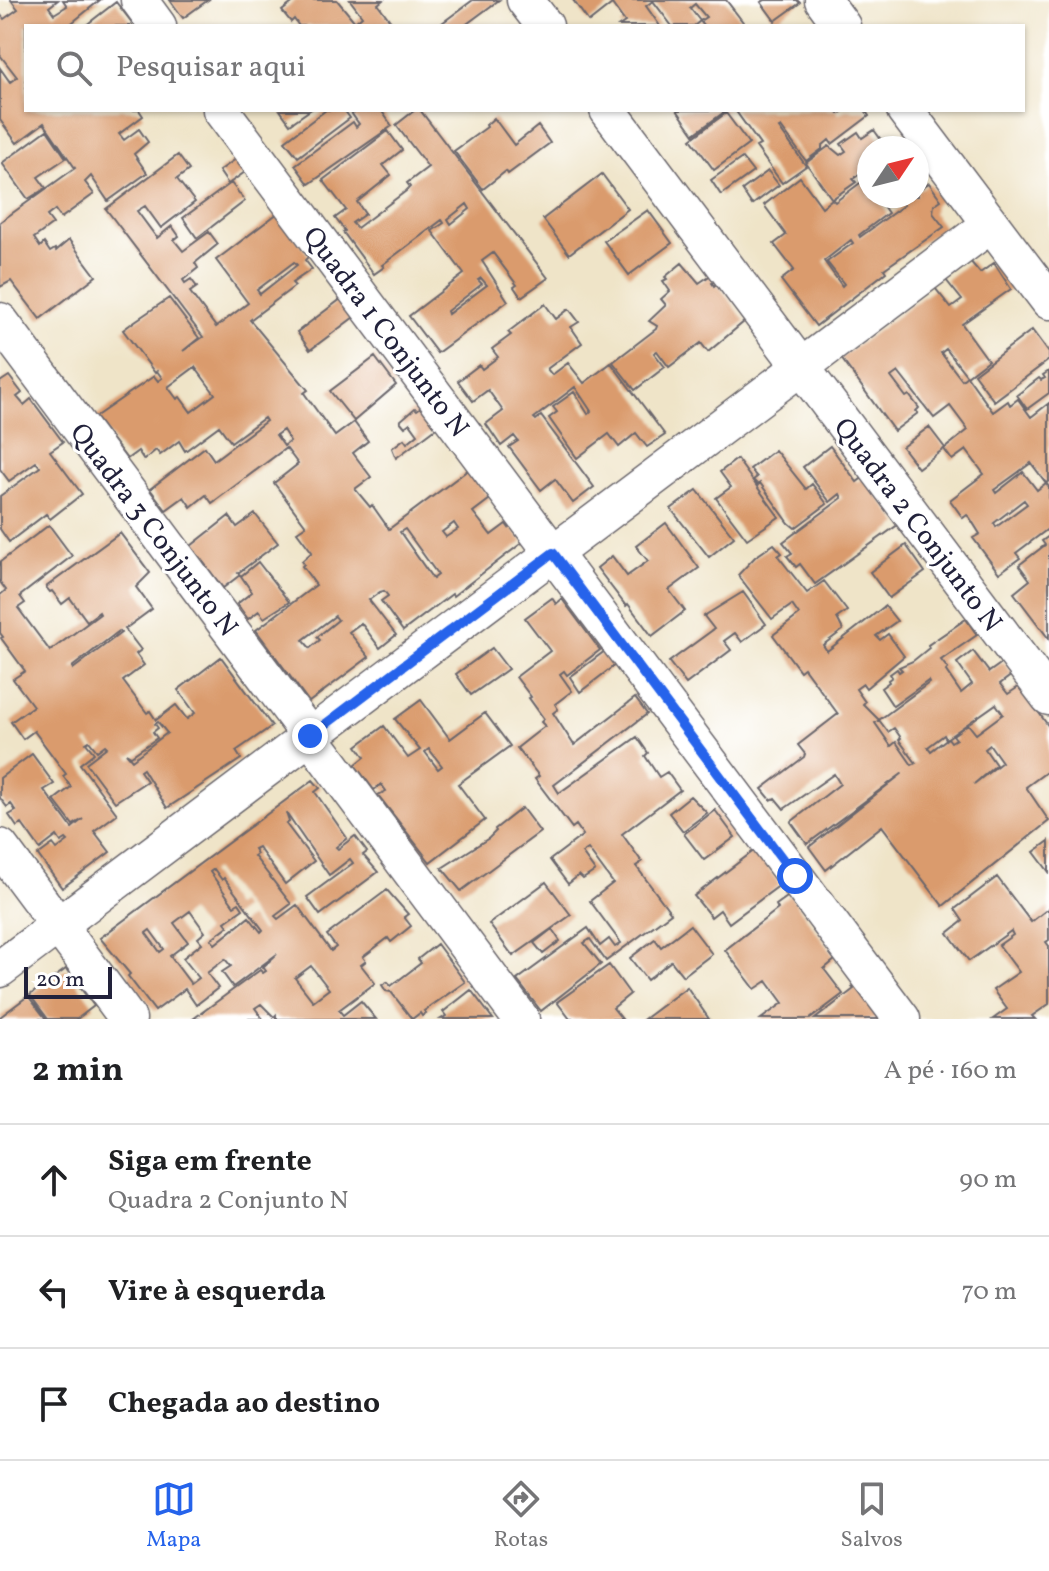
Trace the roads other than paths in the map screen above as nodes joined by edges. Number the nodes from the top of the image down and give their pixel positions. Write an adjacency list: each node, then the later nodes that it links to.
1 (139, 0): 4 (street)
2 (525, 0): 5 (street)
3 (823, 0): 6 (street)
4 (157, 24)
5 (543, 24)
6 (841, 24)
7 (222, 112): 14 (street, Quadra 1 Conjunto N)
8 (610, 112): 13 (street, Quadra 2 Conjunto N)
9 (907, 112): 10 (street)
10 (991, 224): 11 (street); 13 (street)
11 (1049, 301)
12 (0, 321): 16 (street, Quadra 3 Conjunto N)
13 (801, 367): 14 (street); 15 (street, Quadra 2 Conjunto N)
14 (553, 553): 16 (street); 22 (street)
15 (1045, 684)
16 (310, 736): 18 (street); 21 (street)
17 (0, 847): 18 (street)
18 (58, 925): 19 (street); 20 (street)
19 (0, 969)
20 (128, 1019)
21 (521, 1019)
22 (902, 1019)

